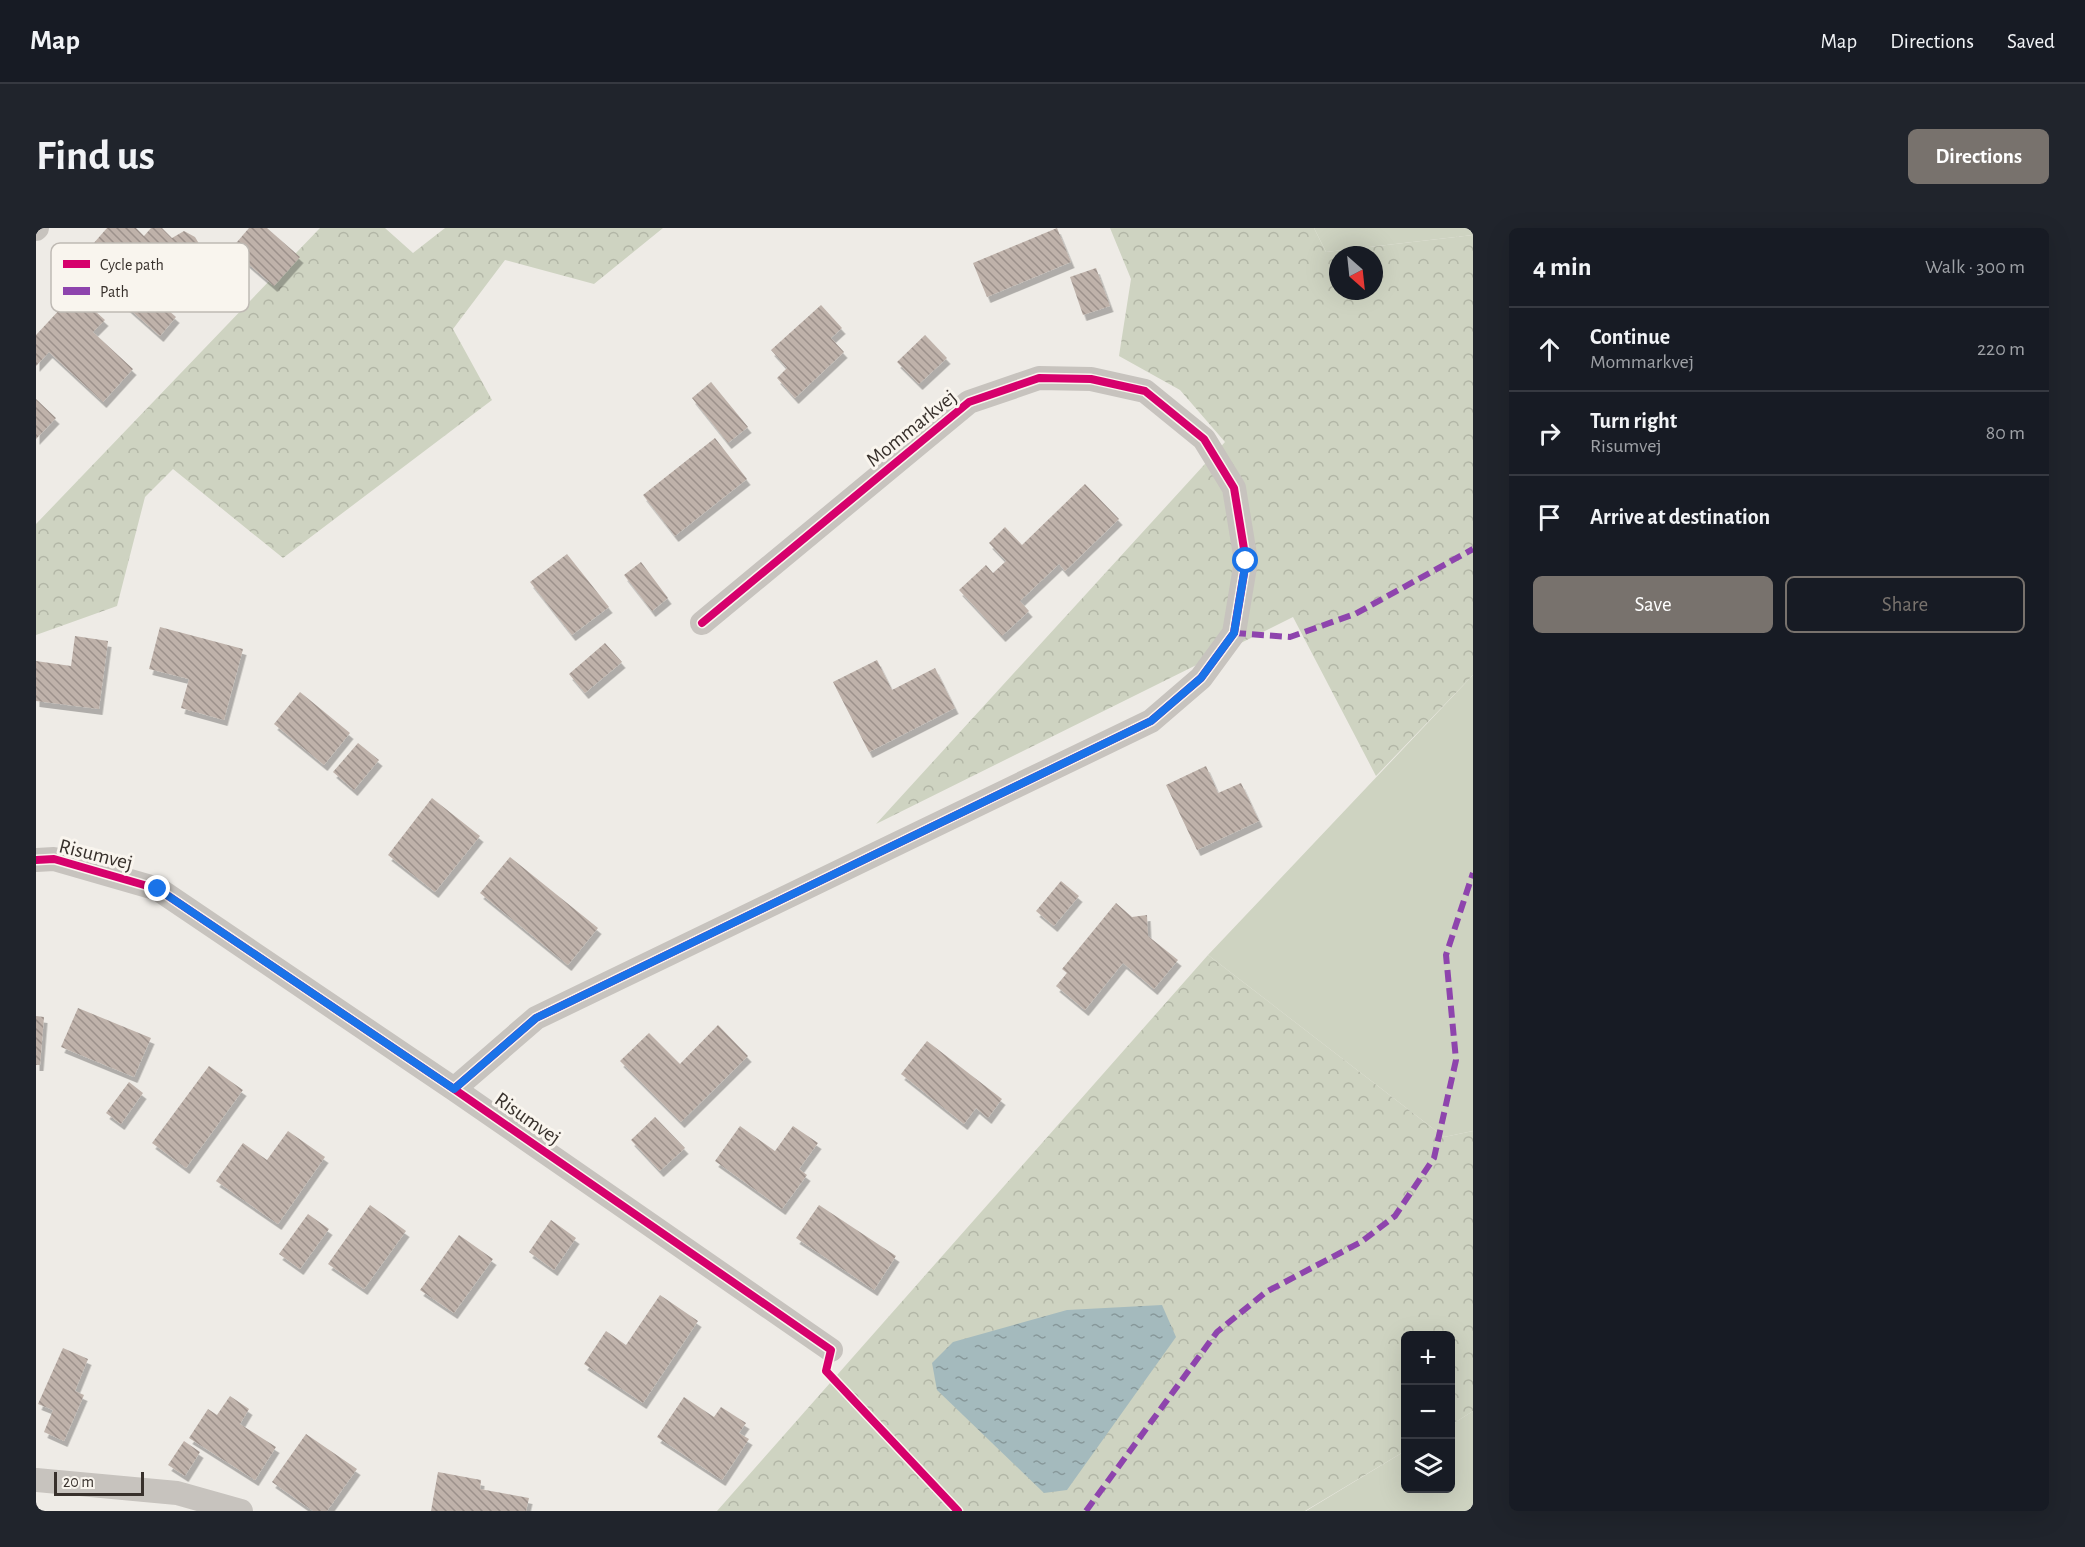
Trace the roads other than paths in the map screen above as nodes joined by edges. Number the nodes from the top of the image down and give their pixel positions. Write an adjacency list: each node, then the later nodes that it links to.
1 (702, 623): 3 (street, Mommarkvej)
2 (36, 860): 3 (street, Risumvej)
3 (454, 1089): 4 (street, Risumvej)
4 (831, 1350)
5 (36, 1479): 6 (street)
6 (239, 1511)

